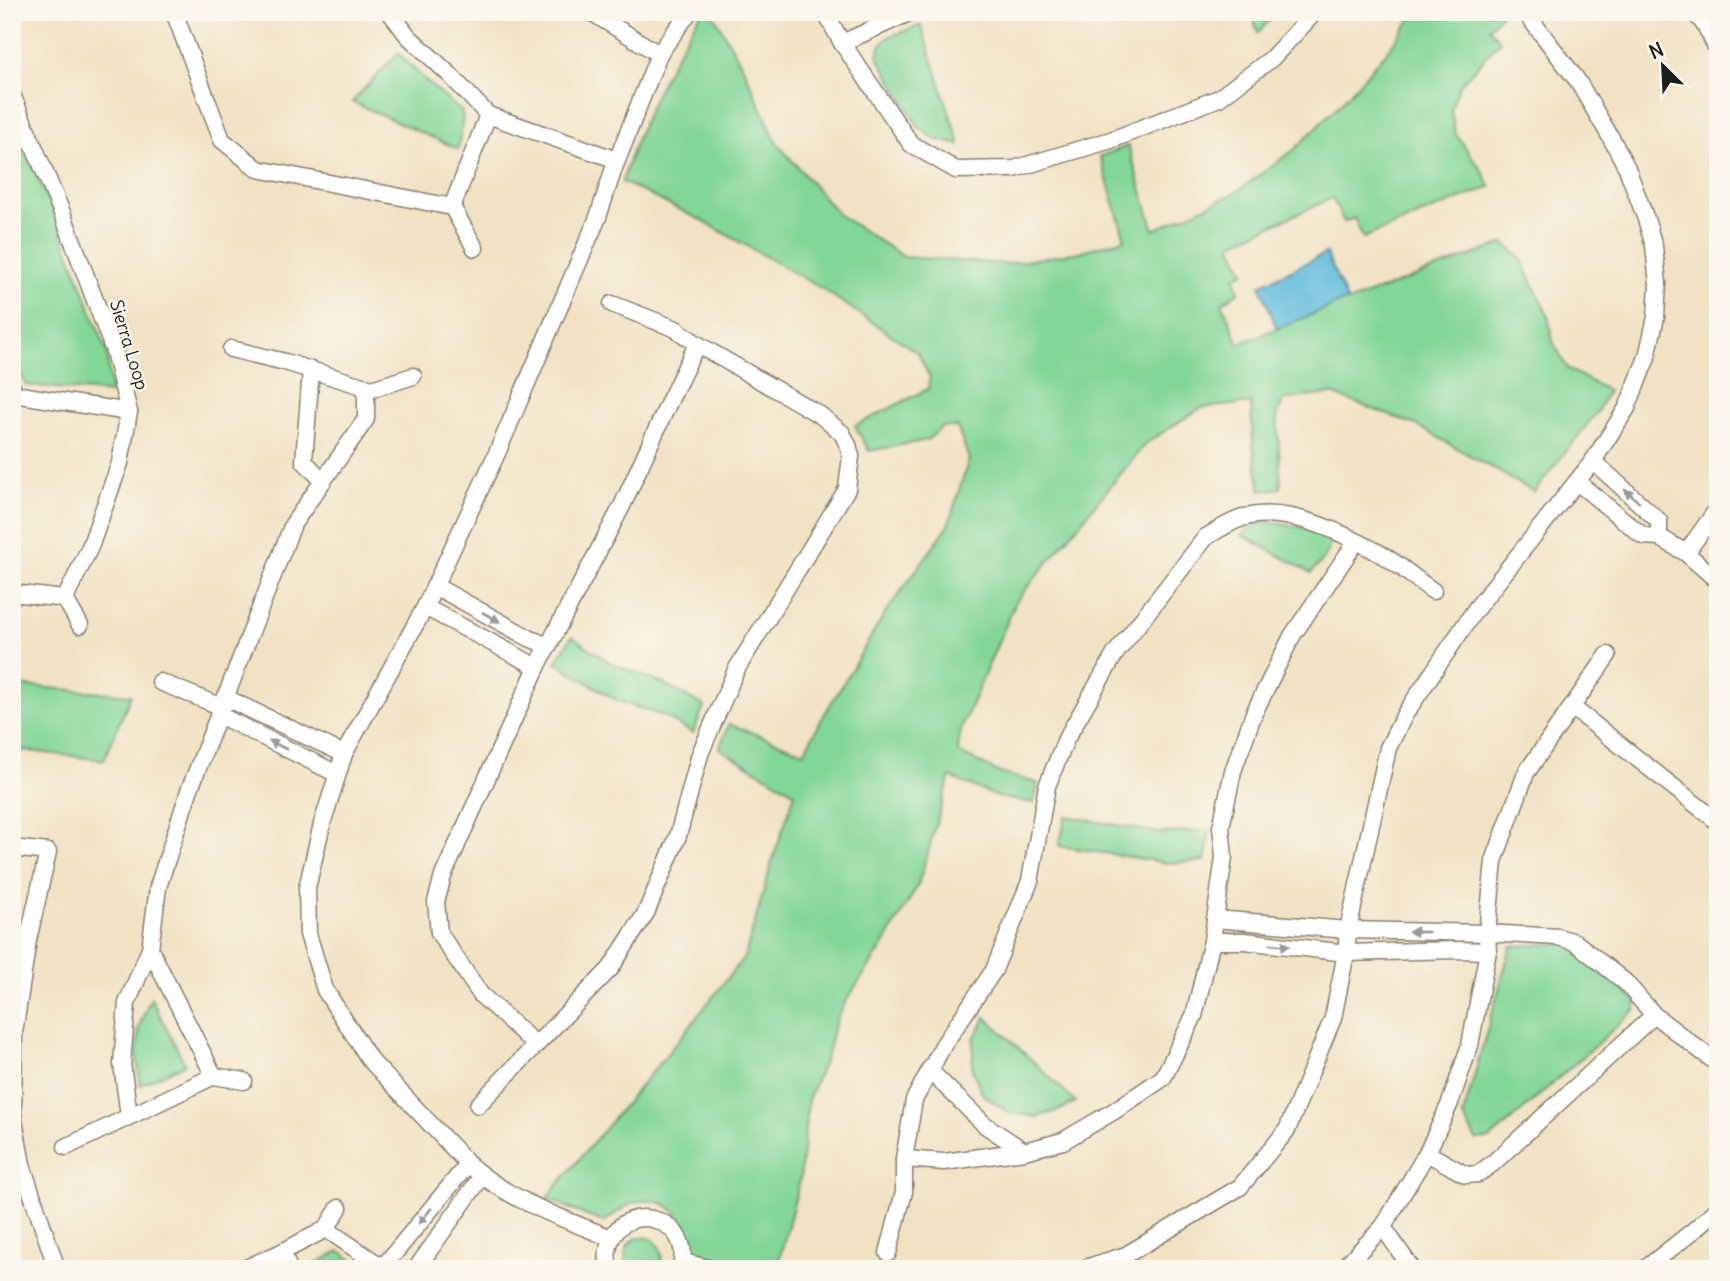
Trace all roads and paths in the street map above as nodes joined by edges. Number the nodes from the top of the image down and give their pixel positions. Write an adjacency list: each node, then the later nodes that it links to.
1 (174, 12): 16 (street)
2 (390, 12): 14 (street)
3 (591, 12): 12 (street)
4 (689, 12): 12 (street)
5 (825, 12): 10 (street)
6 (911, 12): 10 (street)
7 (1315, 12): 10 (street)
8 (1525, 12): 26 (street)
9 (1694, 12): 11 (street)
10 (842, 43)
11 (1718, 51)
12 (659, 54): 15 (street)
13 (12, 95): 25 (street, Sierra Loop)
14 (488, 115): 15 (street); 16 (street)
15 (617, 160): 34 (street)
16 (452, 207): 17 (street)
17 (475, 248)
18 (612, 304): 19 (street)
19 (697, 344): 40 (street); 59 (street)
20 (231, 349): 21 (street)
21 (311, 370): 23 (street); 27 (street)
22 (413, 376): 23 (street)
23 (366, 388): 27 (street)
24 (13, 392): 25 (street)
25 (129, 412): 37 (street, Sierra Loop)
26 (1592, 461): 28 (street); 30 (street, one-way to 26)
27 (323, 481): 44 (street)
28 (1577, 482): 30 (street); 51 (street)
29 (1718, 508): 32 (street)
30 (1659, 537): 32 (street)
31 (1356, 542): 35 (street); 50 (street); 61 (street)
32 (1686, 553): 33 (street)
33 (1718, 581)
34 (435, 586): 38 (street); 40 (street, one-way to 40)
35 (1433, 591)
36 (12, 593): 37 (street)
37 (65, 599): 39 (street)
38 (425, 607): 42 (street); 46 (street)
39 (80, 625)
40 (548, 646): 42 (street)
41 (1608, 655): 45 (street)
42 (537, 667): 59 (street)
43 (160, 682): 44 (street)
44 (222, 706): 46 (street); 47 (street, one-way to 44); 54 (street)
45 (1573, 708): 48 (street); 52 (street)
46 (344, 754): 47 (street)
47 (337, 774): 71 (street)
48 (1718, 822)
49 (12, 848): 58 (street)
50 (1215, 919): 51 (street); 53 (street)
51 (1349, 930): 52 (street, one-way to 51); 56 (street)
52 (1487, 933): 55 (street); 57 (street)
53 (1212, 941): 56 (street, one-way to 56); 68 (street)
54 (150, 949): 62 (street); 66 (street)
55 (1488, 951): 56 (street); 69 (street)
56 (1346, 953): 88 (street)
57 (1654, 1015): 60 (street); 69 (street)
58 (13, 1033): 65 (street)
59 (536, 1045): 64 (street)
60 (1718, 1064)
61 (929, 1070): 68 (street); 70 (street)
62 (214, 1076): 63 (street); 66 (street)
63 (244, 1081)
64 (478, 1105)
65 (13, 1116): 82 (street)
66 (129, 1116): 67 (street)
67 (66, 1147)
68 (1024, 1151): 70 (street)
69 (1427, 1153): 75 (street)
70 (904, 1160): 79 (street)
71 (468, 1164): 72 (street); 81 (street, one-way to 81)
72 (482, 1176): 77 (street); 85 (street)
73 (340, 1208): 76 (street)
74 (1718, 1209): 91 (street)
75 (1383, 1227): 89 (street); 90 (street)
76 (326, 1228): 78 (street); 81 (street)
77 (611, 1238): 80 (street); 86 (street)
78 (282, 1252): 83 (street); 84 (street)
79 (888, 1253)
80 (681, 1265): 87 (street)
81 (384, 1268)
82 (57, 1269)
83 (244, 1269)
84 (289, 1269)
85 (416, 1269)
86 (610, 1269)
87 (712, 1269)
88 (1082, 1269)
89 (1342, 1269)
90 (1412, 1269)
91 (1646, 1269)

